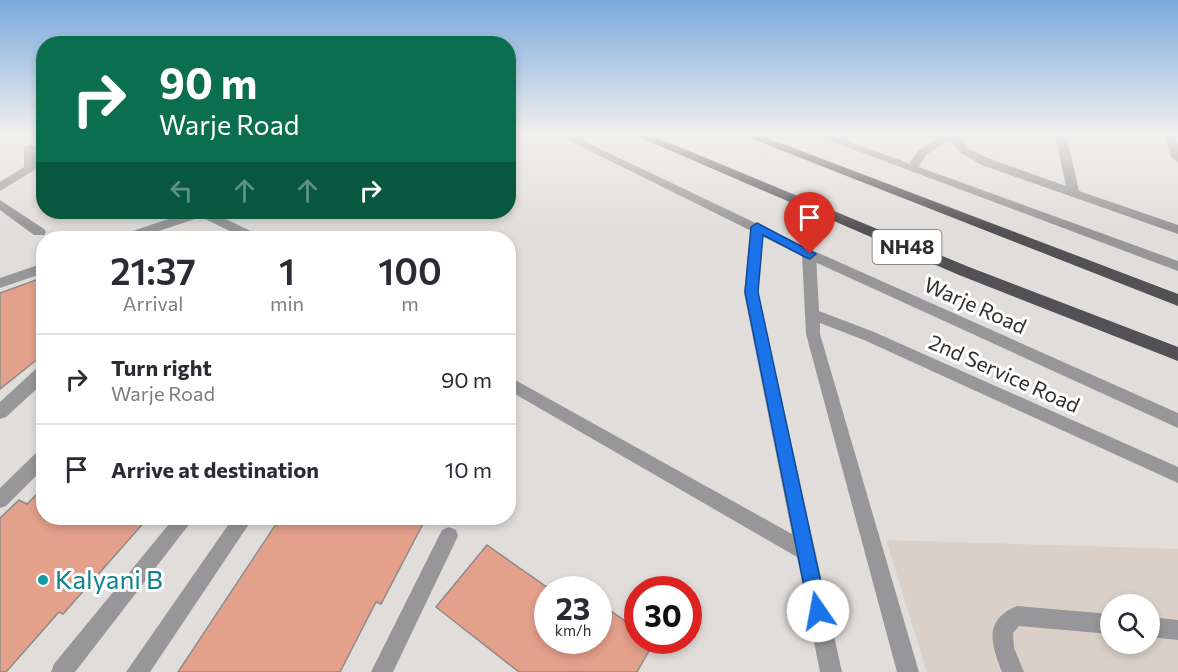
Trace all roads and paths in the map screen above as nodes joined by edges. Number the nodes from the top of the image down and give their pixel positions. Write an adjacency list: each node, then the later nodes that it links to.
1 (30, 165): 9 (street)
2 (627, 165): 14 (street, Warje Road)
3 (713, 165): 25 (highway, NH48)
4 (828, 165): 23 (highway, NH48)
5 (908, 165): 8 (street)
6 (996, 165): 10 (street)
7 (1067, 165): 10 (street)
8 (913, 167): 20 (street)
9 (0, 187)
10 (1073, 192): 15 (street)
11 (0, 204): 16 (street)
12 (181, 219): 17 (street)
13 (215, 219): 18 (street)
14 (757, 227): 19 (street, Warje Road); 36 (street)
15 (1178, 230)
16 (38, 231)
17 (146, 231)
18 (240, 231)
19 (810, 254): 24 (street); 29 (street, Warje Road)
20 (1178, 266)
21 (36, 271): 22 (street)
22 (0, 283)
23 (1178, 300)
24 (812, 314): 31 (street, 2nd Service Road); 44 (street)
25 (1178, 354)
26 (36, 379): 28 (street)
27 (516, 387): 36 (street)
28 (0, 412)
29 (1178, 421)
30 (36, 464): 32 (street)
31 (1178, 476)
32 (0, 500)
33 (179, 525): 40 (street)
34 (239, 525): 41 (street)
35 (449, 536): 42 (street)
36 (805, 550): 43 (street)
37 (1100, 623): 45 (street)
38 (1160, 628): 39 (street)
39 (1178, 630)
40 (62, 672)
41 (138, 672)
42 (382, 672)
43 (831, 672)
44 (908, 672)
45 (1013, 672)

